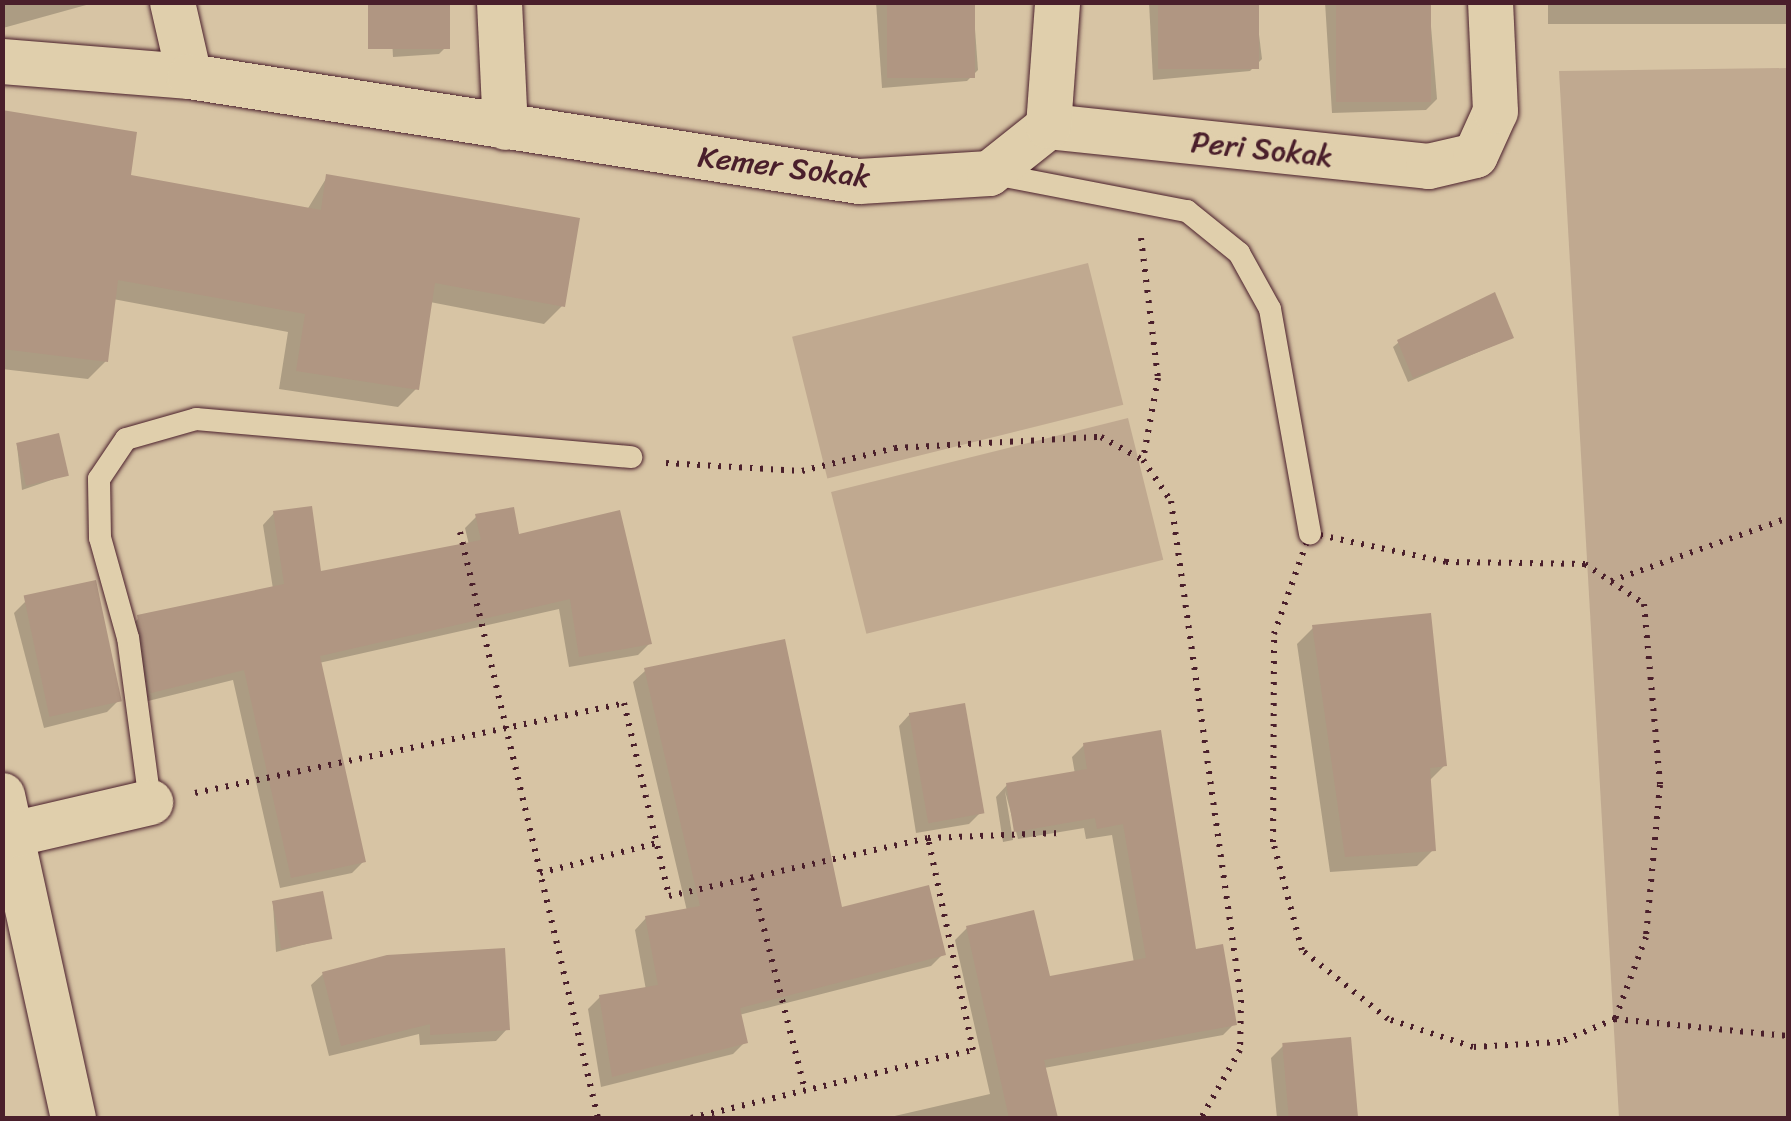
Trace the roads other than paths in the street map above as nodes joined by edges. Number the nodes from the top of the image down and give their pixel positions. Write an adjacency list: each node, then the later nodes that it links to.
1 (172, 2): 6 (street)
2 (499, 2): 8 (street)
3 (1057, 2): 7 (street)
4 (1490, 2): 7 (street, Peri Sokak)
5 (2, 61): 6 (street, Kemer Sokak)
6 (188, 76): 8 (street, Kemer Sokak)
7 (1048, 126): 9 (street)
8 (505, 127): 9 (street, Kemer Sokak)
9 (990, 173): 11 (lane)
10 (631, 457): 12 (lane)
11 (1310, 533)
12 (150, 802): 13 (street)
13 (7, 815): 14 (street)
14 (73, 1118)

